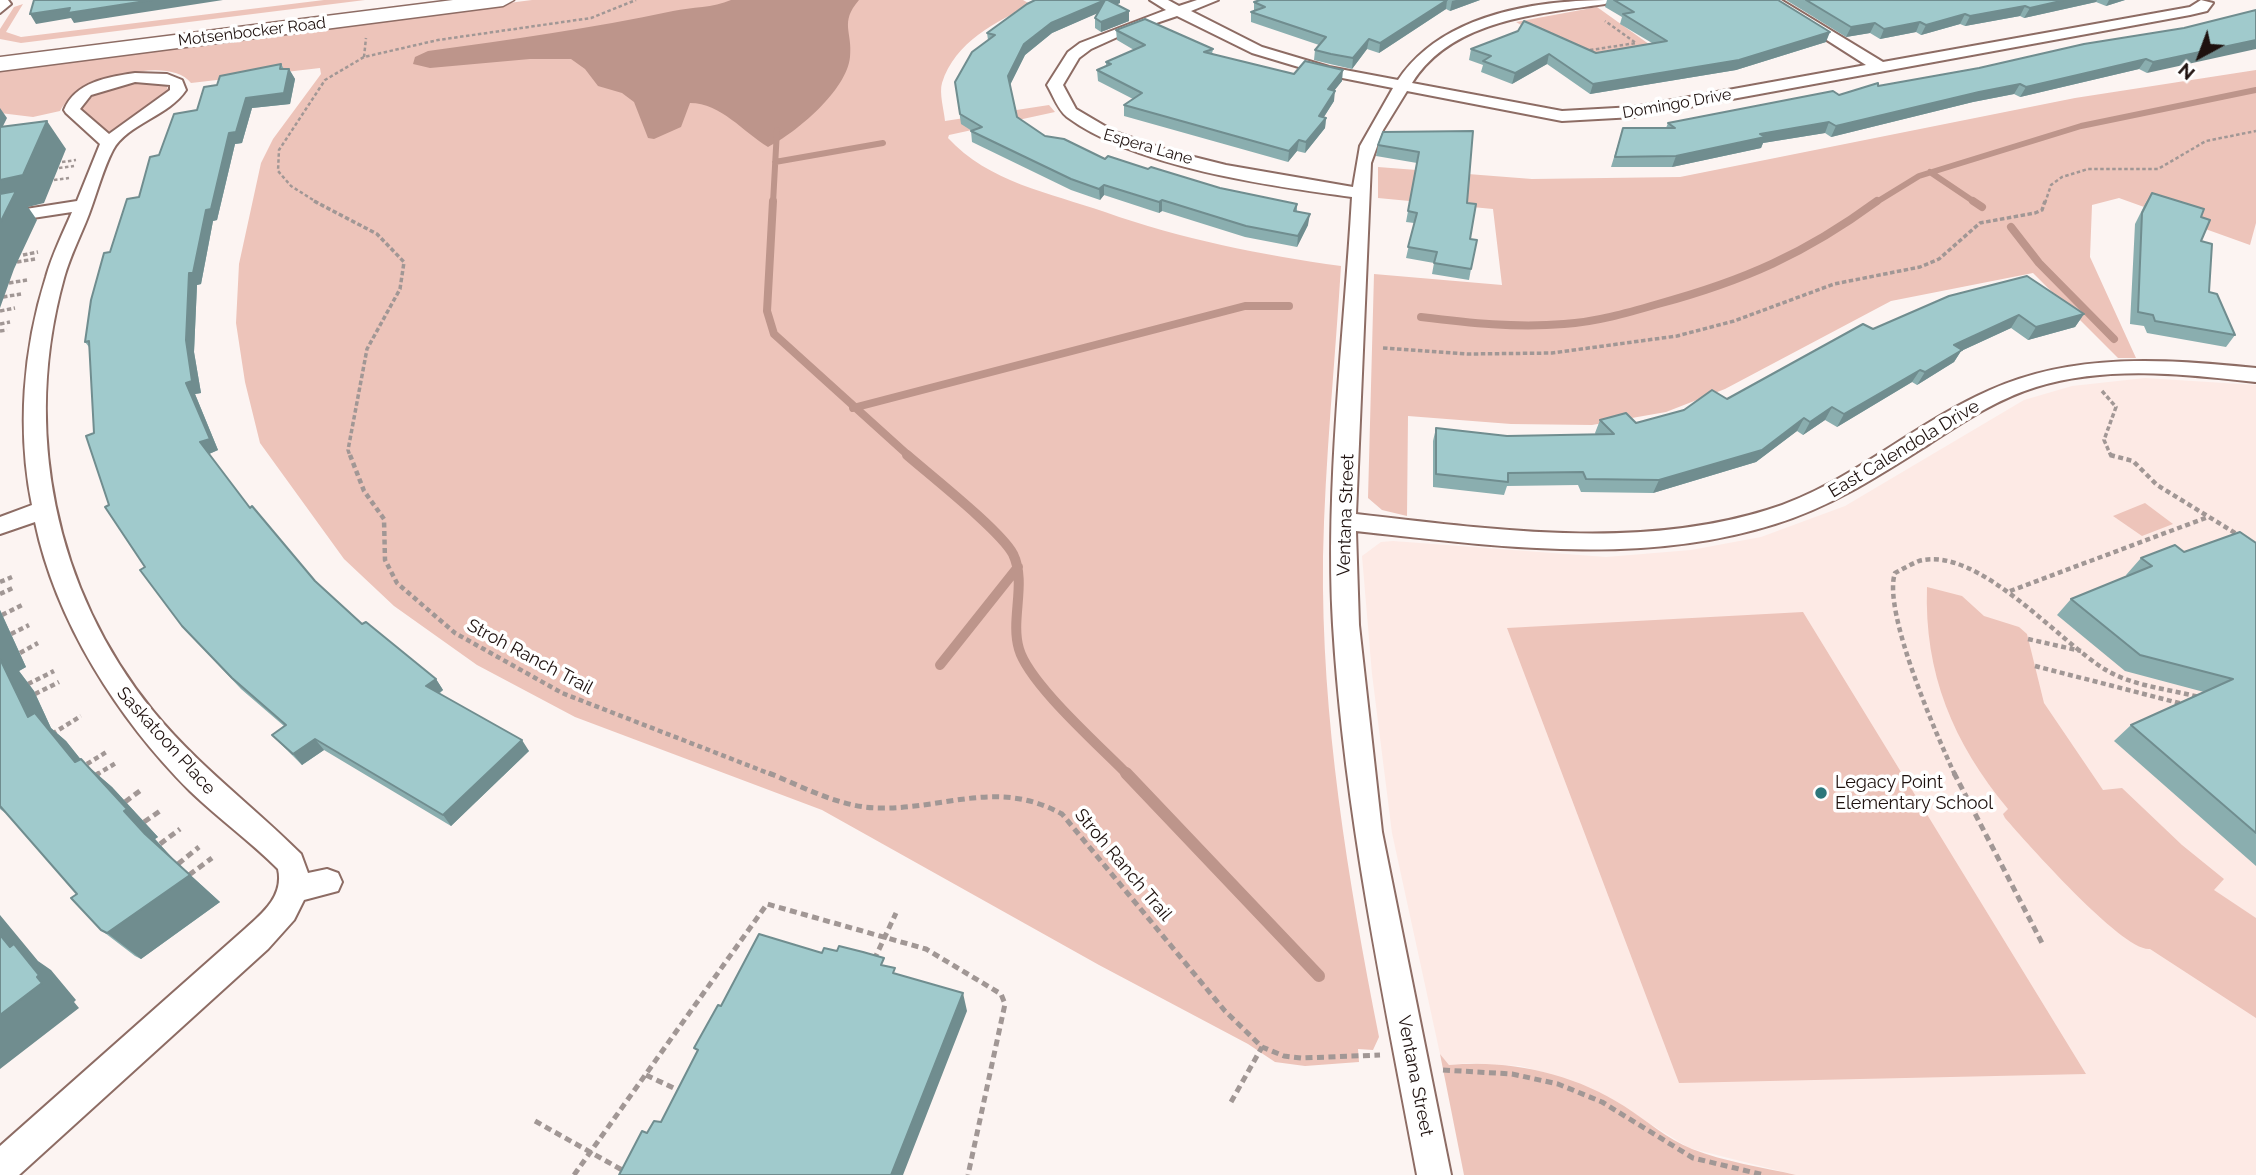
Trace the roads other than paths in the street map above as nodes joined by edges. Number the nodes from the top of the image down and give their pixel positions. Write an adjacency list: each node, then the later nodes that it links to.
1 (0, 0): 10 (street)
2 (399, 0): 13 (main road, Motsenbocker Road)
3 (503, 0): 14 (main road, Motsenbocker Road)
4 (1157, 0): 12 (street, Domingo Drive)
5 (1211, 0): 12 (street, Espera Lane)
6 (1771, 0): 15 (street)
7 (2206, 1): 9 (street); 15 (street, Domingo Drive)
8 (1555, 4): 11 (street, Ventana Street); 16 (street, Ventana Street)
9 (2225, 6)
10 (0, 9)
11 (1604, 10)
12 (1179, 11): 16 (street, Domingo Drive); 18 (street, Espera Lane)
13 (0, 50)
14 (0, 64)
15 (1880, 68): 16 (street, Domingo Drive)
16 (1403, 86): 18 (street, Ventana Street)
17 (108, 142): 17 (street); 19 (street, Saskatoon Place)
18 (1361, 193): 23 (street, Ventana Street)
19 (84, 205): 20 (street); 22 (street, Saskatoon Place)
20 (0, 218)
21 (2256, 375): 23 (street, East Calendola Drive)
22 (37, 512): 24 (street); 26 (street, Saskatoon Place)
23 (1344, 522): 28 (street, Ventana Street)
24 (0, 526)
25 (327, 882): 26 (street)
26 (294, 889): 27 (street)
27 (0, 1169)
28 (1434, 1175)

